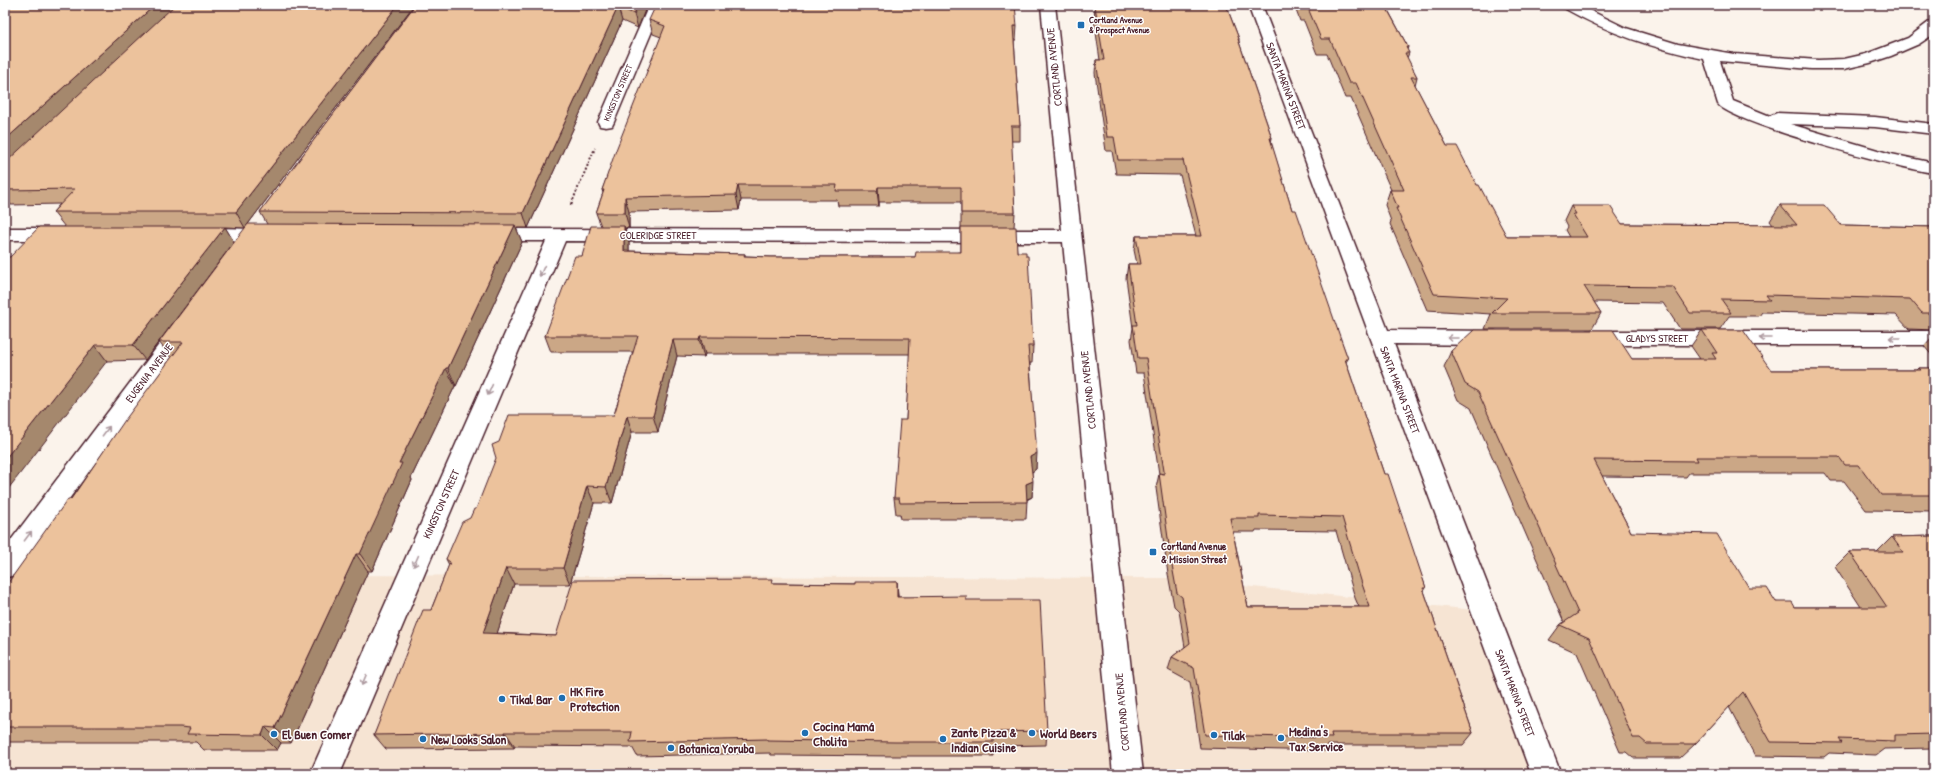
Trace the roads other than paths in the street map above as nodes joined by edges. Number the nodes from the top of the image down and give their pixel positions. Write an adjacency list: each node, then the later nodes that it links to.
1 (656, 5): 8 (street, KINGSTON STREET)
2 (1048, 5): 18 (street, CORTLAND AVENUE)
3 (1255, 5): 21 (street, SANTA MARINA STREET)
4 (1568, 5): 6 (street)
5 (1934, 25): 6 (street)
6 (1711, 56): 7 (street)
7 (1754, 117): 9 (street); 10 (street)
8 (606, 122)
9 (1934, 129)
10 (1934, 168)
11 (256, 228): 14 (street); 15 (street); 19 (street)
12 (5, 234): 13 (street)
13 (77, 234)
14 (180, 234)
15 (291, 235)
16 (472, 235): 17 (street, COLERIDGE STREET)
17 (558, 235): 18 (street, COLERIDGE STREET); 26 (street, KINGSTON STREET, one-way to 26)
18 (1072, 236): 27 (street, CORTLAND AVENUE)
19 (238, 254)
20 (195, 311): 25 (street, EUGENIA AVENUE, one-way to 20)
21 (1380, 337): 22 (street, one-way to 21); 28 (street, SANTA MARINA STREET)
22 (1515, 338)
23 (1570, 338): 24 (street, GLADYS STREET, one-way to 23)
24 (1934, 338)
25 (5, 567)
26 (325, 774)
27 (1128, 774)
28 (1546, 774)

